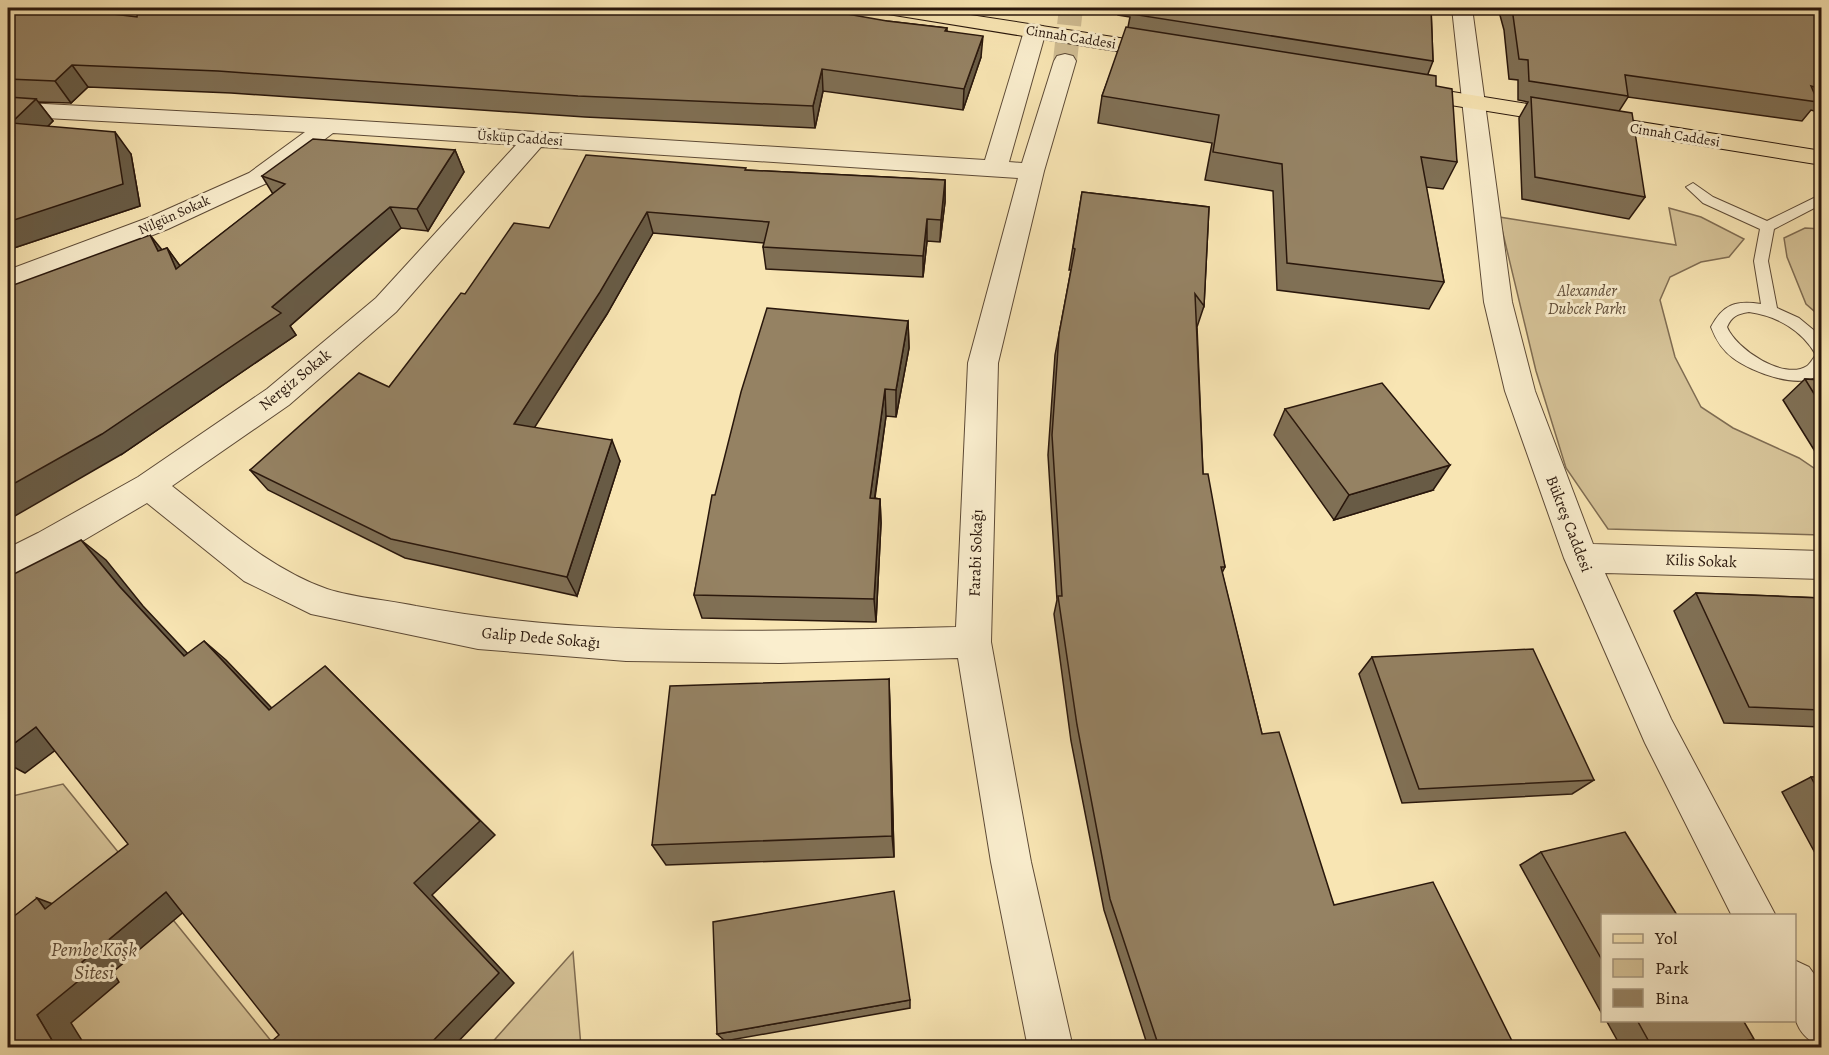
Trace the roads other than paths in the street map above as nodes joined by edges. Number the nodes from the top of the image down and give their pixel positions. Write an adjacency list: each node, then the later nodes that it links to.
1 (888, 8): 3 (main road, Cinnah Caddesi)
2 (1462, 8): 7 (street, Bükreş Caddesi)
3 (1035, 31): 4 (main road, Cinnah Caddesi); 12 (street)
4 (1190, 56)
5 (1065, 61): 13 (street, Farabi Sokağı)
6 (1390, 89): 7 (main road, Cinnah Caddesi)
7 (1472, 102): 11 (main road, Cinnah Caddesi); 22 (street, Bükreş Caddesi)
8 (8, 109): 9 (street, Üsküp Caddesi)
9 (328, 126): 10 (street, Üsküp Caddesi); 17 (street, Nilgün Sokak)
10 (536, 139): 12 (street, Üsküp Caddesi); 21 (street, Nergiz Sokak)
11 (1821, 158)
12 (995, 168): 13 (street, Üsküp Caddesi)
13 (1032, 171): 25 (street, Farabi Sokağı)
14 (1693, 187): 16 (lane)
15 (1821, 198): 16 (lane)
16 (1767, 227): 18 (lane)
17 (8, 280)
18 (1770, 311): 19 (lane); 20 (lane)
19 (1821, 352)
20 (1821, 358)
21 (149, 486): 23 (street, Nergiz Sokak); 25 (street, Galip Dede Sokağı)
22 (1581, 558): 24 (street, Kilis Sokak); 26 (street, Bükreş Caddesi)
23 (8, 563)
24 (1821, 565)
25 (973, 642): 29 (street, Farabi Sokağı)
26 (1754, 914)
27 (1796, 985): 28 (street)
28 (1821, 1025)
29 (1052, 1047)

